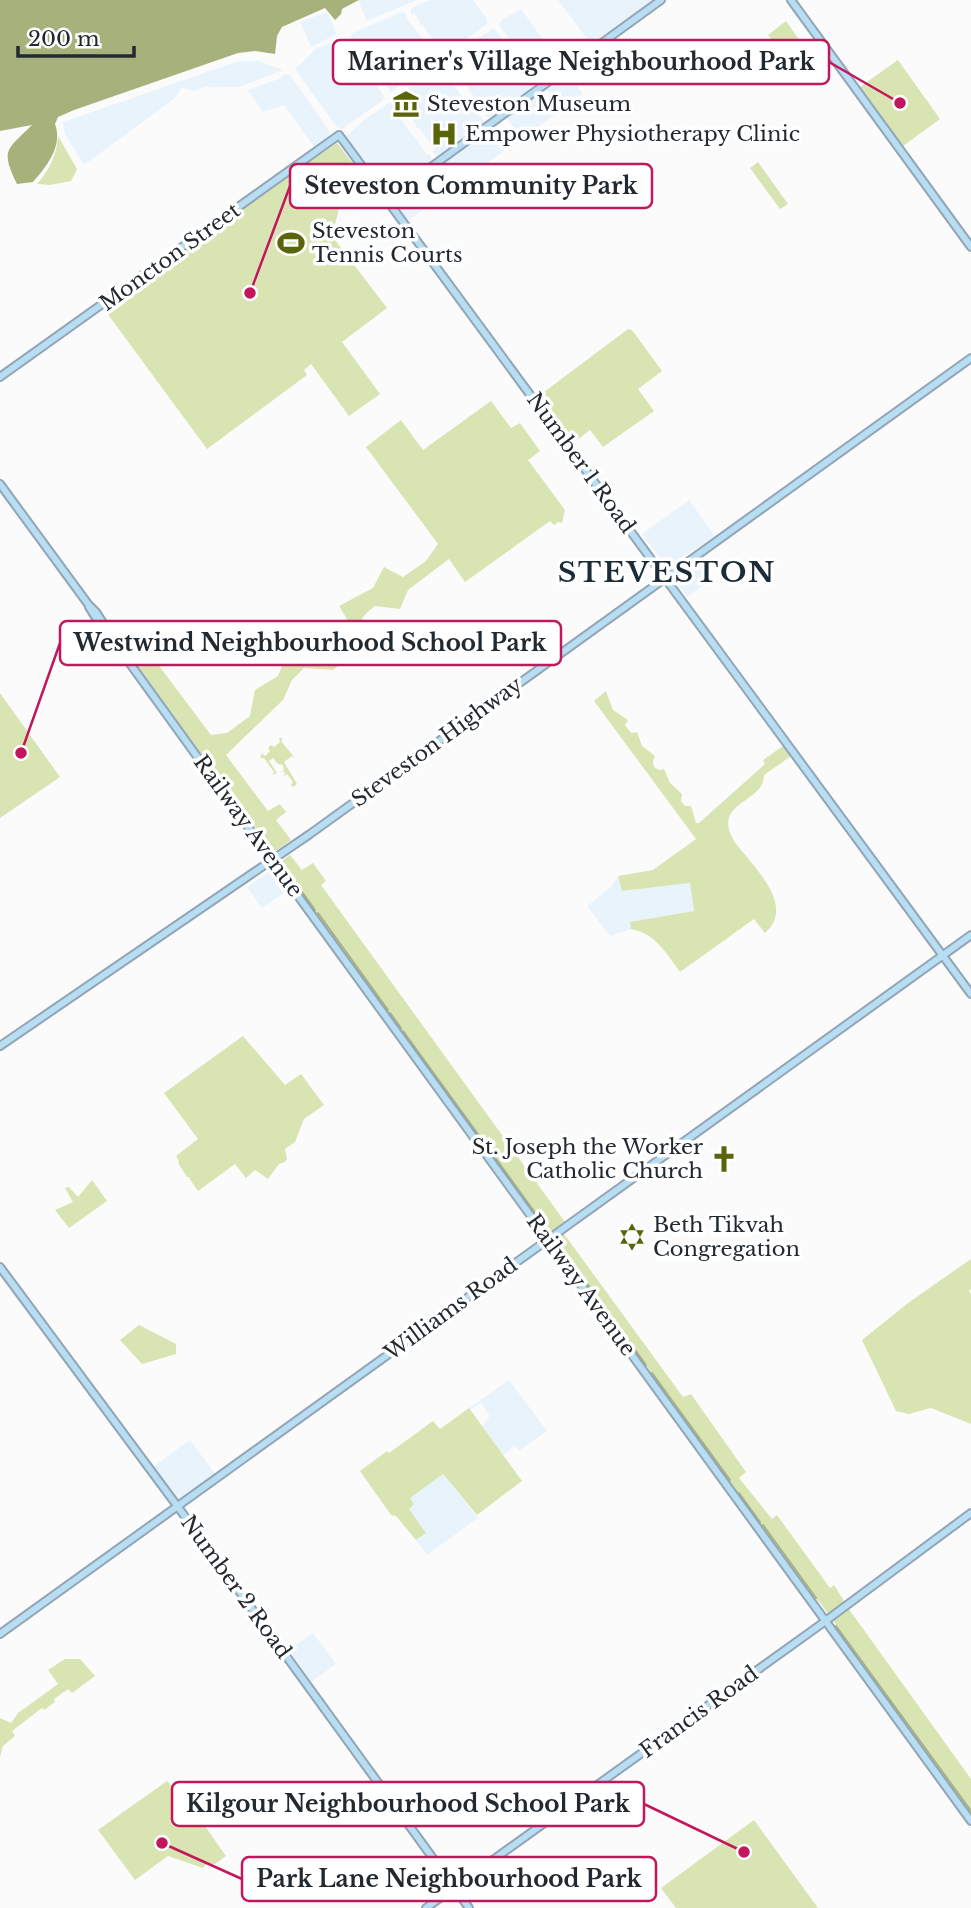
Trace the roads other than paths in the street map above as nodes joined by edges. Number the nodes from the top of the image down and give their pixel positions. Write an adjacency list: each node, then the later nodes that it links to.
1 (661, 0): 4 (street)
2 (791, 0): 5 (street)
3 (339, 135): 4 (street, Number 1 Road); 7 (street, Moncton Street)
4 (387, 202): 9 (street, Number 1 Road)
5 (971, 247)
6 (971, 358): 9 (street, Steveston Highway)
7 (0, 377)
8 (0, 484): 10 (street, Railway Avenue)
9 (666, 578): 10 (street, Steveston Highway); 12 (street, Number 1 Road)
10 (272, 860): 14 (street, Steveston Highway); 15 (street, Railway Avenue)
11 (971, 935): 12 (street, Williams Road)
12 (943, 955): 13 (street, Number 1 Road); 15 (street, Williams Road)
13 (971, 994)
14 (0, 1046)
15 (548, 1239): 17 (street, Williams Road); 19 (street, Railway Avenue)
16 (0, 1267): 17 (street, Number 2 Road)
17 (178, 1507): 20 (street, Williams Road); 22 (street, Number 2 Road)
18 (971, 1513): 19 (street, Francis Road)
19 (825, 1621): 21 (street, Railway Avenue); 22 (street, Francis Road)
20 (0, 1634)
21 (971, 1821)
22 (454, 1888): 23 (street, Francis Road); 24 (street, Number 2 Road)
23 (426, 1908)
24 (468, 1908)

